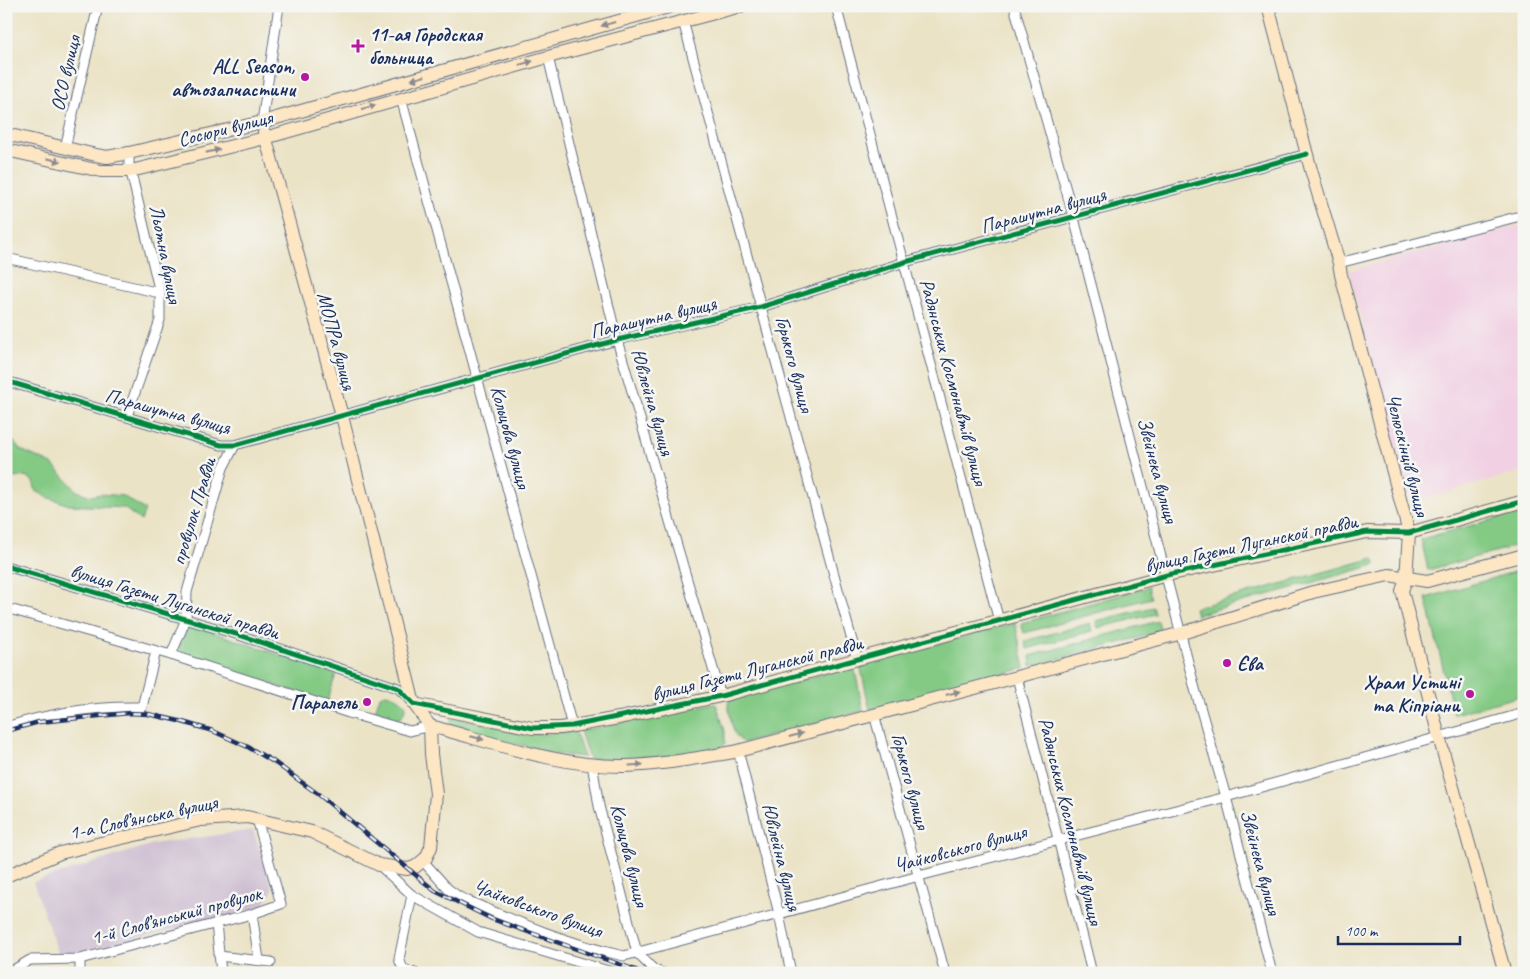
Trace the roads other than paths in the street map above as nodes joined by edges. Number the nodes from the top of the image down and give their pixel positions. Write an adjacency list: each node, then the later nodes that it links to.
1 (98, 6): 13 (street, ОСО вулиця)
2 (279, 6): 11 (street, МОПРа вулиця)
3 (672, 6): 11 (street, Сосюри вулиця, one-way to 11)
4 (741, 6): 8 (street, Сосюри вулиця)
5 (836, 6): 21 (street, Радянських Космонавтів вулиця)
6 (1014, 6): 19 (street, Звейнека вулиця)
7 (1268, 6): 16 (street, Челюскінців вулиця)
8 (683, 21): 9 (street, Сосюри вулиця); 24 (street, Горького вулиця)
9 (548, 57): 10 (street, Сосюри вулиця, one-way to 9); 25 (street, Ювілейна вулиця)
10 (401, 98): 11 (street, Сосюри вулиця, one-way to 10); 26 (street, Кольцова вулиця)
11 (264, 131): 15 (street, Сосюри вулиця); 17 (street, Сосюри вулиця, one-way to 11); 29 (street, МОПРа вулиця)
12 (6, 134): 13 (street, Сосюри вулиця)
13 (66, 148): 15 (street, Сосюри вулиця)
14 (6, 150): 17 (street, Сосюри вулиця, one-way to 17)
15 (129, 153): 17 (street, Льотна вулиця)
16 (1307, 154): 19 (street, Парашутна вулиця); 22 (street, Челюскінців вулиця)
17 (131, 171): 23 (street, Льотна вулиця)
18 (1524, 215): 22 (street)
19 (1074, 218): 21 (street, Парашутна вулиця); 35 (street, Звейнека вулиця)
20 (6, 258): 23 (street)
21 (905, 262): 24 (street, Парашутна вулиця); 39 (street, Радянських Космонавтів вулиця)
22 (1340, 264): 32 (street, Челюскінців вулиця)
23 (160, 293): 28 (street, Льотна вулиця)
24 (761, 307): 25 (street, Парашутна вулиця); 43 (street, Горького вулиця)
25 (617, 340): 26 (street, Парашутна вулиця); 45 (street, Ювілейна вулиця)
26 (477, 378): 29 (street, Парашутна вулиця); 51 (street, Кольцова вулиця)
27 (6, 382): 28 (street, Парашутна вулиця)
28 (127, 416): 30 (street, Парашутна вулиця)
29 (342, 416): 30 (street, Парашутна вулиця); 46 (street, МОПРа вулиця)
30 (235, 445): 38 (street, провулок Правди)
31 (1524, 501): 32 (street, вулиця Газєти Луганской правди)
32 (1409, 533): 35 (street, вулиця Газєти Луганской правди); 36 (street, Челюскінців вулиця)
33 (1524, 555): 36 (street)
34 (6, 566): 38 (street, вулиця Газєти Луганской правди)
35 (1167, 574): 39 (street, вулиця Газєти Луганской правди); 40 (street, Звейнека вулиця)
36 (1406, 578): 40 (street); 52 (street, Челюскінців вулиця)
37 (6, 608): 41 (street)
38 (186, 619): 42 (street); 46 (street, вулиця Газєти Луганской правди)
39 (999, 621): 43 (street, вулиця Газєти Луганской правди)
40 (1182, 633): 44 (street); 55 (street, Звейнека вулиця)
41 (156, 651): 42 (street); 49 (street)
42 (171, 655): 50 (street)
43 (857, 659): 45 (street, вулиця Газєти Луганской правди)
44 (1017, 677): 48 (street, one-way to 44); 57 (street, Радянських Космонавтів вулиця)
45 (721, 696): 51 (street, вулиця Газєти Луганской правди)
46 (414, 704): 50 (street); 51 (street, вулиця Газєти Луганской правди)
47 (1524, 713): 52 (street, Чайковського вулиця)
48 (874, 714): 53 (street, one-way to 48); 61 (street, Горького вулиця)
49 (6, 726)
50 (430, 726): 54 (street, one-way to 54); 58 (street)
51 (572, 726)
52 (1439, 737): 55 (street, Чайковського вулиця); 82 (street, Челюскінців вулиця)
53 (738, 750): 54 (street, one-way to 53); 64 (street, Ювілейна вулиця)
54 (592, 764): 66 (street, Кольцова вулиця)
55 (1226, 797): 57 (street, Чайковського вулиця); 81 (street, Звейнека вулиця)
56 (257, 819): 59 (street, 1-а Слов’янська вулиця); 60 (street, 1-а Слов’янська вулиця); 63 (street, 1-й Слов’янський провулок)
57 (1057, 840): 61 (street, Чайковського вулиця); 80 (street, Радянських Космонавтів вулиця)
58 (423, 861): 59 (street); 66 (street, Чайковського вулиця)
59 (379, 865): 62 (street, 1-а Слов’янська вулиця)
60 (6, 876)
61 (919, 876): 64 (street, Чайковського вулиця); 79 (street, Горького вулиця)
62 (412, 895): 72 (street); 76 (street, 1-а Слов’янська вулиця)
63 (252, 914): 65 (street, 1-й Слов’янський провулок); 69 (street)
64 (779, 914): 66 (street, Чайковського вулиця); 78 (street, Ювілейна вулиця)
65 (216, 923): 67 (street); 68 (street, 1-й Слов’янський провулок)
66 (637, 953): 77 (street)
67 (219, 956): 69 (street); 74 (street)
68 (80, 959): 71 (street, 1-й Слов’янський провулок); 73 (street)
69 (259, 960): 70 (street)
70 (271, 962)
71 (15, 970)
72 (403, 971): 75 (street)
73 (80, 973)
74 (221, 973)
75 (415, 973)
76 (615, 973)
77 (662, 973)
78 (791, 973)
79 (945, 973)
80 (1092, 973)
81 (1272, 973)
82 (1505, 973)

